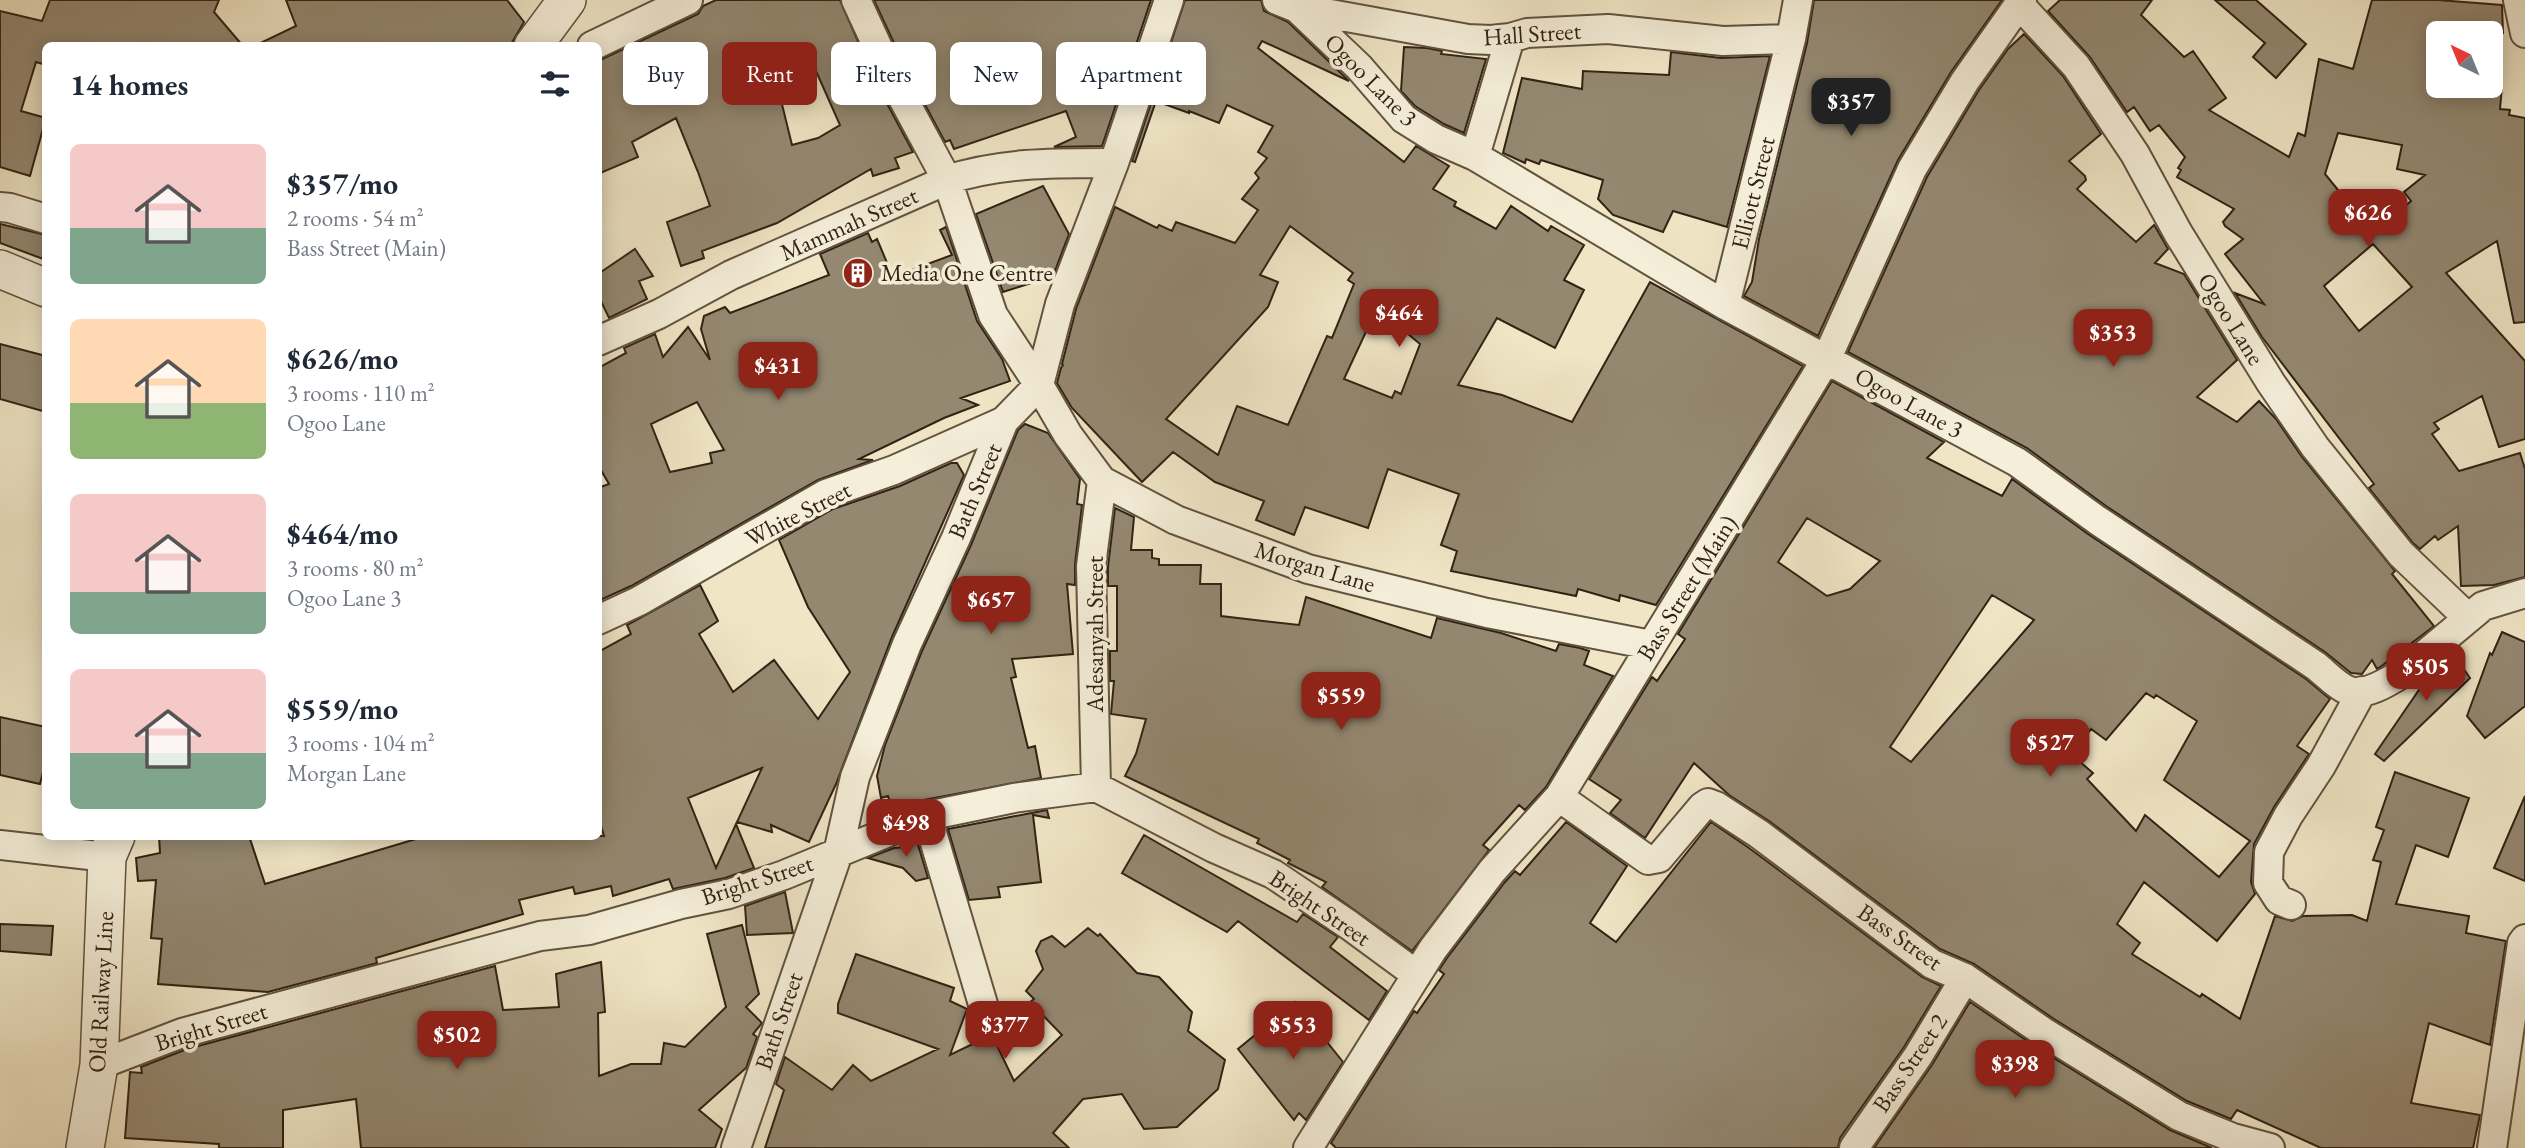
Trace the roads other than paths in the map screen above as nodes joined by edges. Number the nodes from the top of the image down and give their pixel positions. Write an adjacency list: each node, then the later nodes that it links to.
1 (566, 0): 12 (street)
2 (688, 0): 13 (street)
3 (856, 0): 16 (street)
4 (1169, 0): 15 (street, Bath Street)
5 (1798, 0): 11 (street, Elliott Street)
6 (2518, 0): 9 (street)
7 (2020, 2): 23 (street, Bass Street (Main)); 28 (street, Ogoo Lane)
8 (1287, 4): 10 (street, Hall Street); 14 (street, Ogoo Lane 3)
9 (2525, 33)
10 (1510, 38): 11 (street, Hall Street); 14 (street)
11 (1791, 39): 21 (street, Elliott Street)
12 (536, 42)
13 (600, 42)
14 (1475, 156): 21 (street, Ogoo Lane 3)
15 (1114, 163): 16 (street, Mammah Street); 24 (street, Bath Street)
16 (947, 180): 22 (street, Mammah Street); 24 (street)
17 (0, 207): 18 (street)
18 (42, 218)
19 (0, 269): 20 (street)
20 (42, 286)
21 (1726, 305): 23 (street, Ogoo Lane 3)
22 (602, 339)
23 (1827, 358): 30 (street, Bass Street (Main)); 31 (street, Ogoo Lane 3)
24 (1039, 385): 25 (street, Bath Street); 26 (street, Morgan Lane)
25 (1004, 421): 29 (street, White Street); 37 (street, Bath Street)
26 (1101, 481): 30 (street, Morgan Lane); 32 (street, Adesanyah Street)
27 (2525, 593): 28 (street)
28 (2467, 617): 31 (street)
29 (602, 618)
30 (1651, 645): 33 (street, Bass Street (Main))
31 (2362, 691): 38 (street)
32 (1096, 787): 34 (street, Bright Street); 40 (street, Bright Street)
33 (1559, 797): 40 (street, Bass Street (Main)); 41 (street, Bass Street)
34 (927, 816): 37 (street, Bright Street); 42 (street)
35 (0, 845): 36 (street)
36 (112, 847): 43 (street, Old Railway Line)
37 (838, 853): 43 (street, Bright Street); 45 (street, Bath Street)
38 (2291, 905)
39 (2525, 939): 49 (street)
40 (1417, 975): 46 (street, Bass Street (Main))
41 (1965, 978): 47 (street, Bass Street 2); 48 (street, Bass Street)
42 (988, 1021)
43 (99, 1066): 44 (street, Old Railway Line)
44 (85, 1148)
45 (736, 1148)
46 (1308, 1148)
47 (1853, 1148)
48 (2270, 1148)
49 (2492, 1148)

